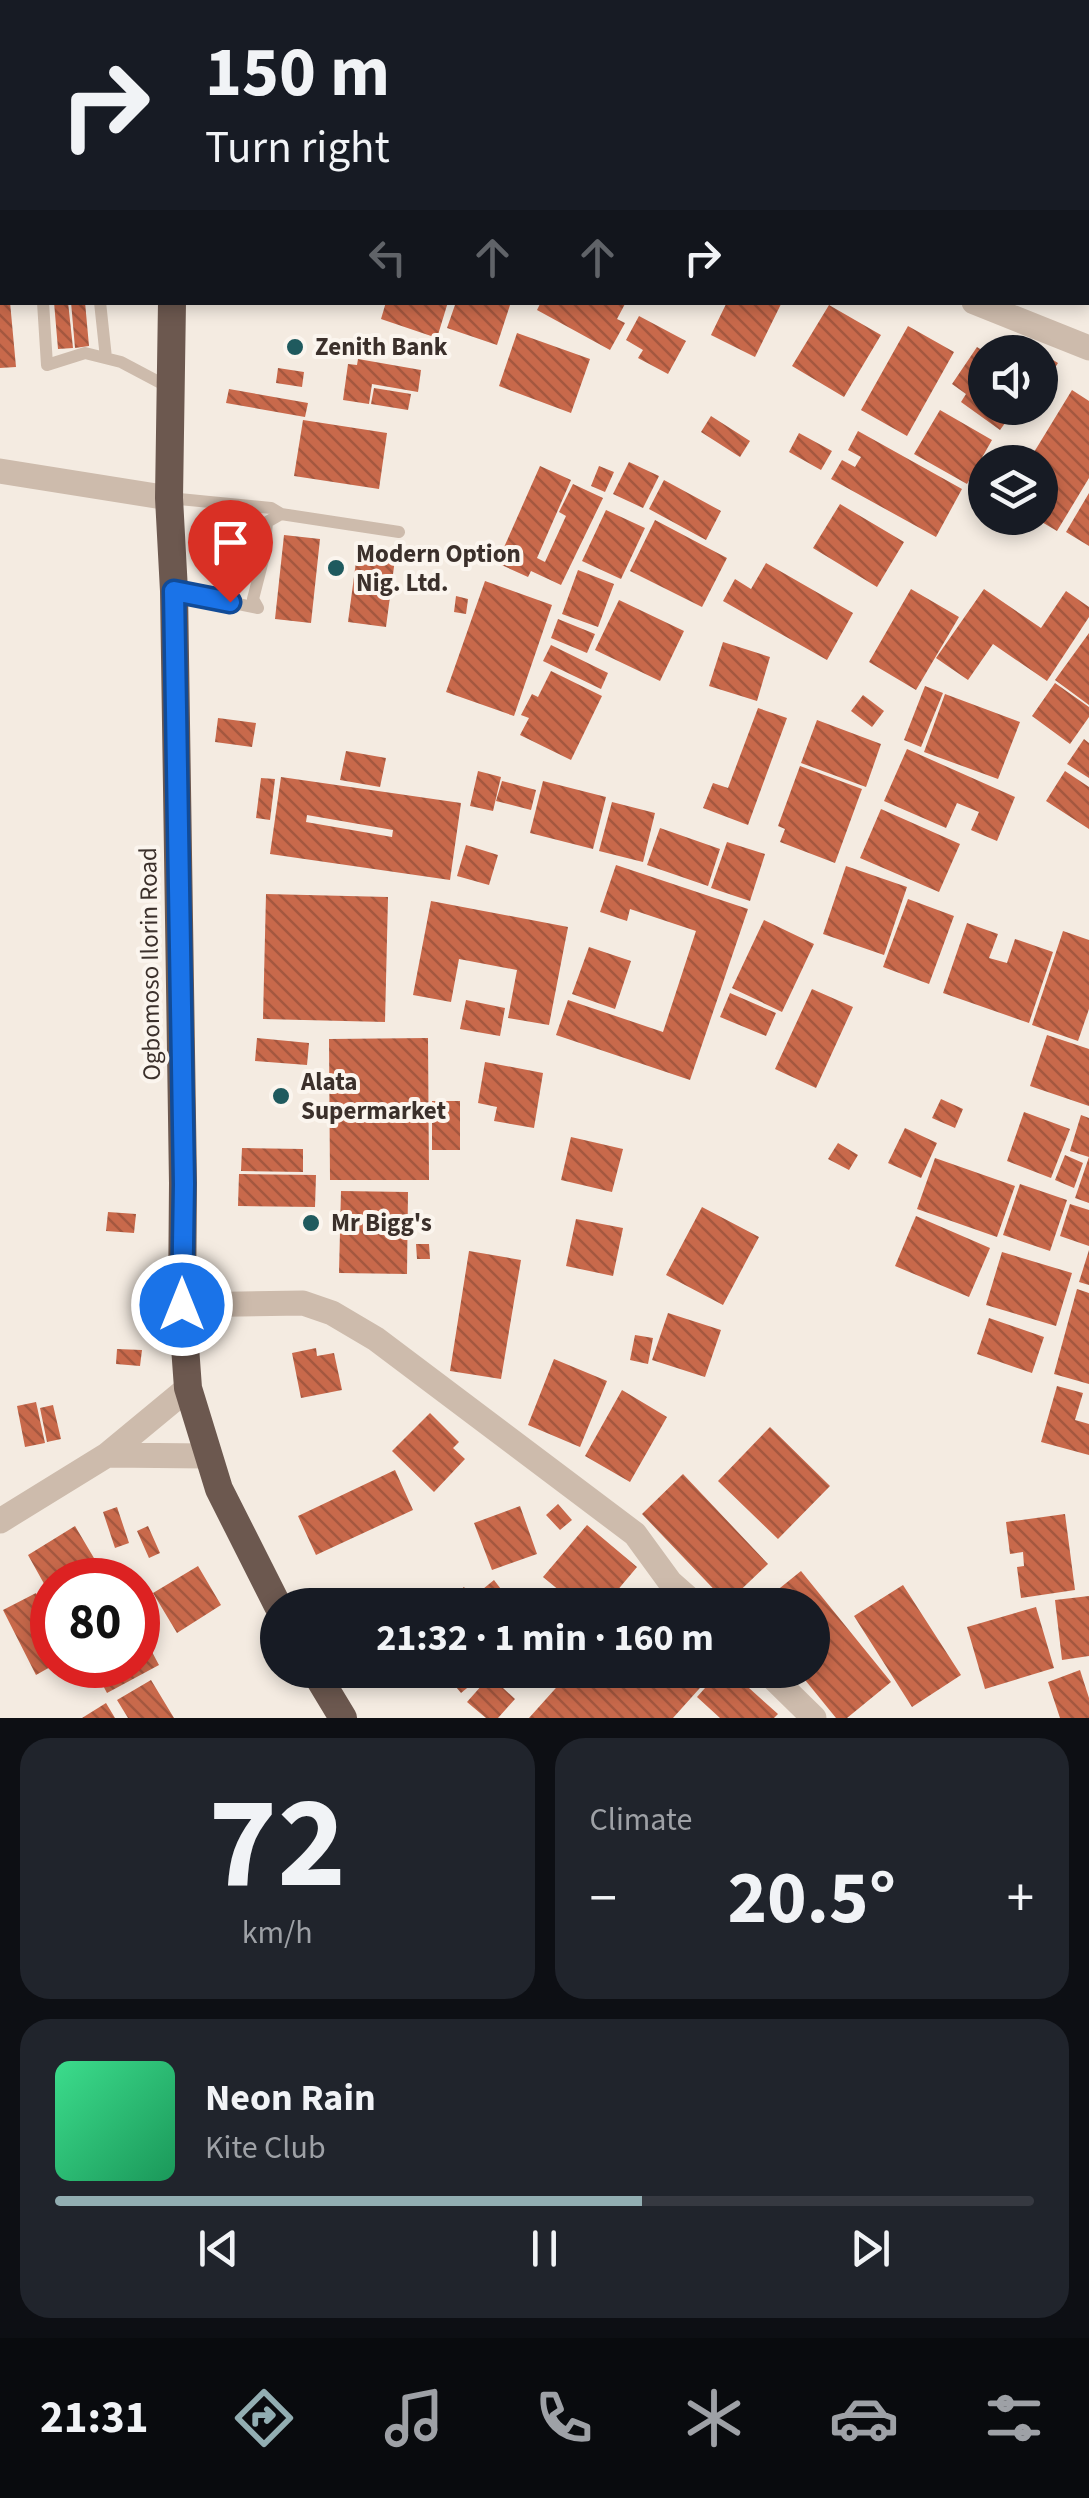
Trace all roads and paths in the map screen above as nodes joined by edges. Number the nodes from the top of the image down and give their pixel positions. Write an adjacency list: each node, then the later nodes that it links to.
1 (43, 305): 6 (lane)
2 (100, 305): 6 (lane)
3 (172, 305): 7 (highway, Ogbomoso Ilorin Road)
4 (982, 305): 5 (street)
5 (1089, 348)
6 (106, 358): 7 (lane)
7 (173, 389): 9 (highway, Ogbomoso Ilorin Road)
8 (0, 471): 9 (street)
9 (169, 498): 10 (lane); 12 (highway, Ogbomoso Ilorin Road)
10 (281, 514): 11 (lane); 12 (lane)
11 (398, 532)
12 (174, 591): 13 (highway, Ogbomoso Ilorin Road)
13 (182, 1305): 14 (highway, Ogbomoso Ilorin Road); 19 (street)
14 (188, 1388): 15 (street); 16 (highway, Ogbomoso Ilorin Road)
15 (107, 1455): 16 (street); 17 (street)
16 (207, 1456): 18 (highway, Ogbomoso Ilorin Road)
17 (0, 1521)
18 (268, 1588)
19 (677, 1588)
20 (325, 1688): 22 (highway)
21 (783, 1688): 23 (street)
22 (343, 1718)
23 (814, 1718)

